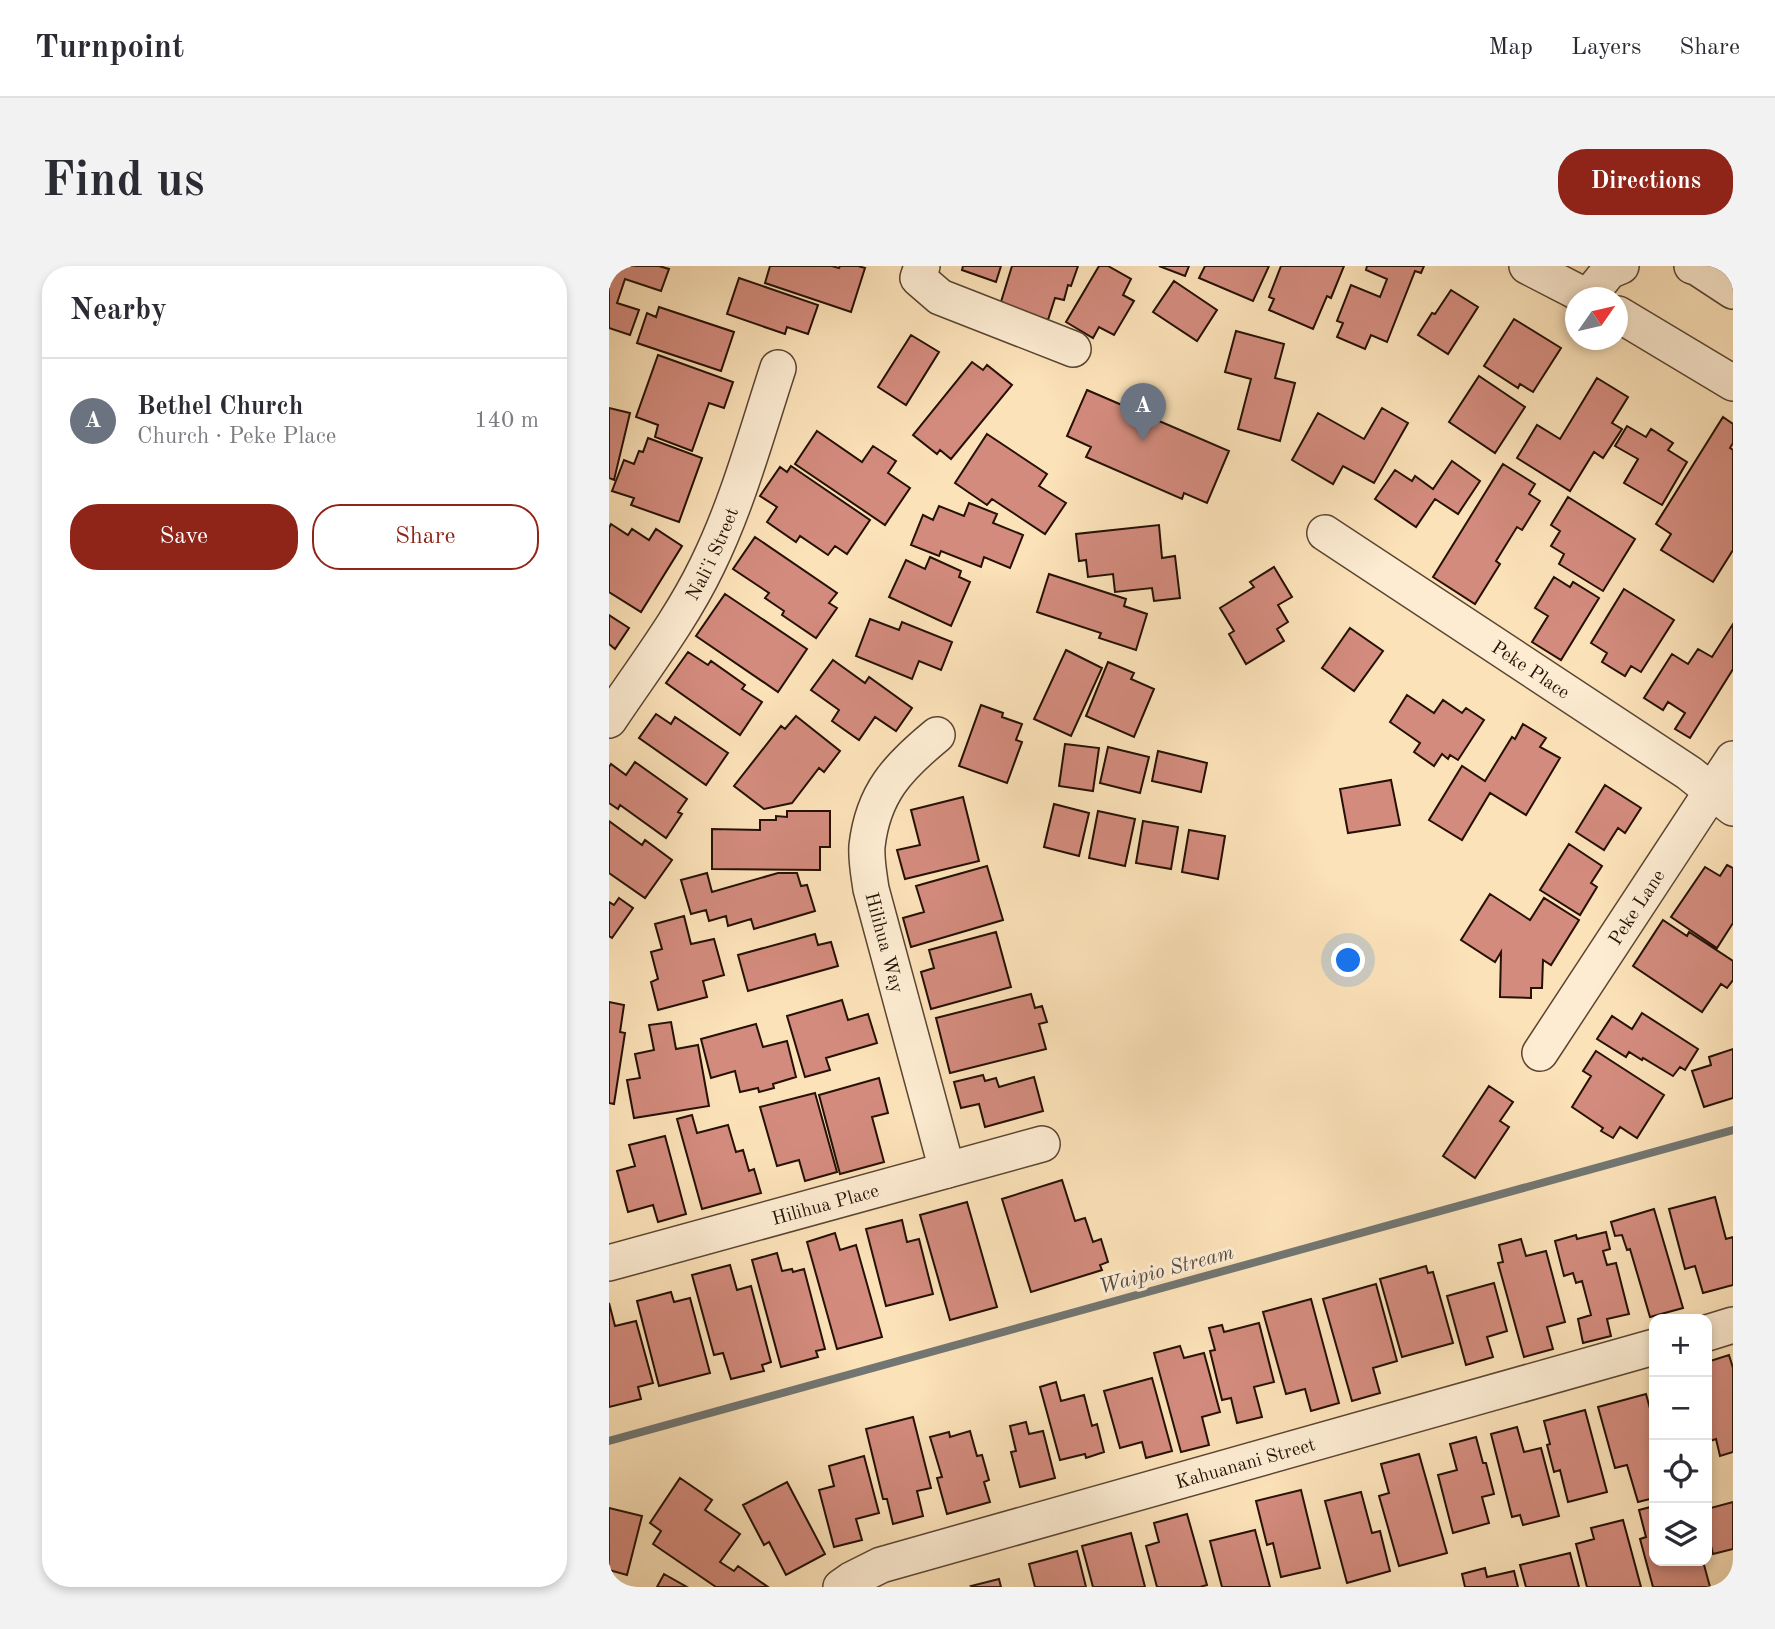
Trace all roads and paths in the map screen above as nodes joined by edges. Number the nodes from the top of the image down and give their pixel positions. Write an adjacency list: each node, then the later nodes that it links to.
1 (1527, 266): 5 (street)
2 (1621, 266): 6 (street)
3 (1692, 266): 7 (street)
4 (920, 272): 9 (street)
5 (1568, 287)
6 (1596, 287)
7 (1733, 290)
8 (1628, 320): 11 (street)
9 (1073, 349)
10 (778, 368): 13 (street, Nali'i Street)
11 (1733, 383)
12 (1325, 533): 16 (street, Peke Place)
13 (610, 718)
14 (937, 735): 19 (street, Hilihua Way)
15 (1733, 759): 16 (street, Peke Lane)
16 (1722, 800): 17 (street, Peke Lane)
17 (1540, 1053)
18 (1042, 1144): 19 (street, Hilihua Place)
19 (947, 1170): 20 (street, Hilihua Place)
20 (609, 1263)
21 (1733, 1325): 22 (street)
22 (1712, 1331)
23 (1649, 1348): 24 (street, Kahuanani Street)
24 (841, 1587)

